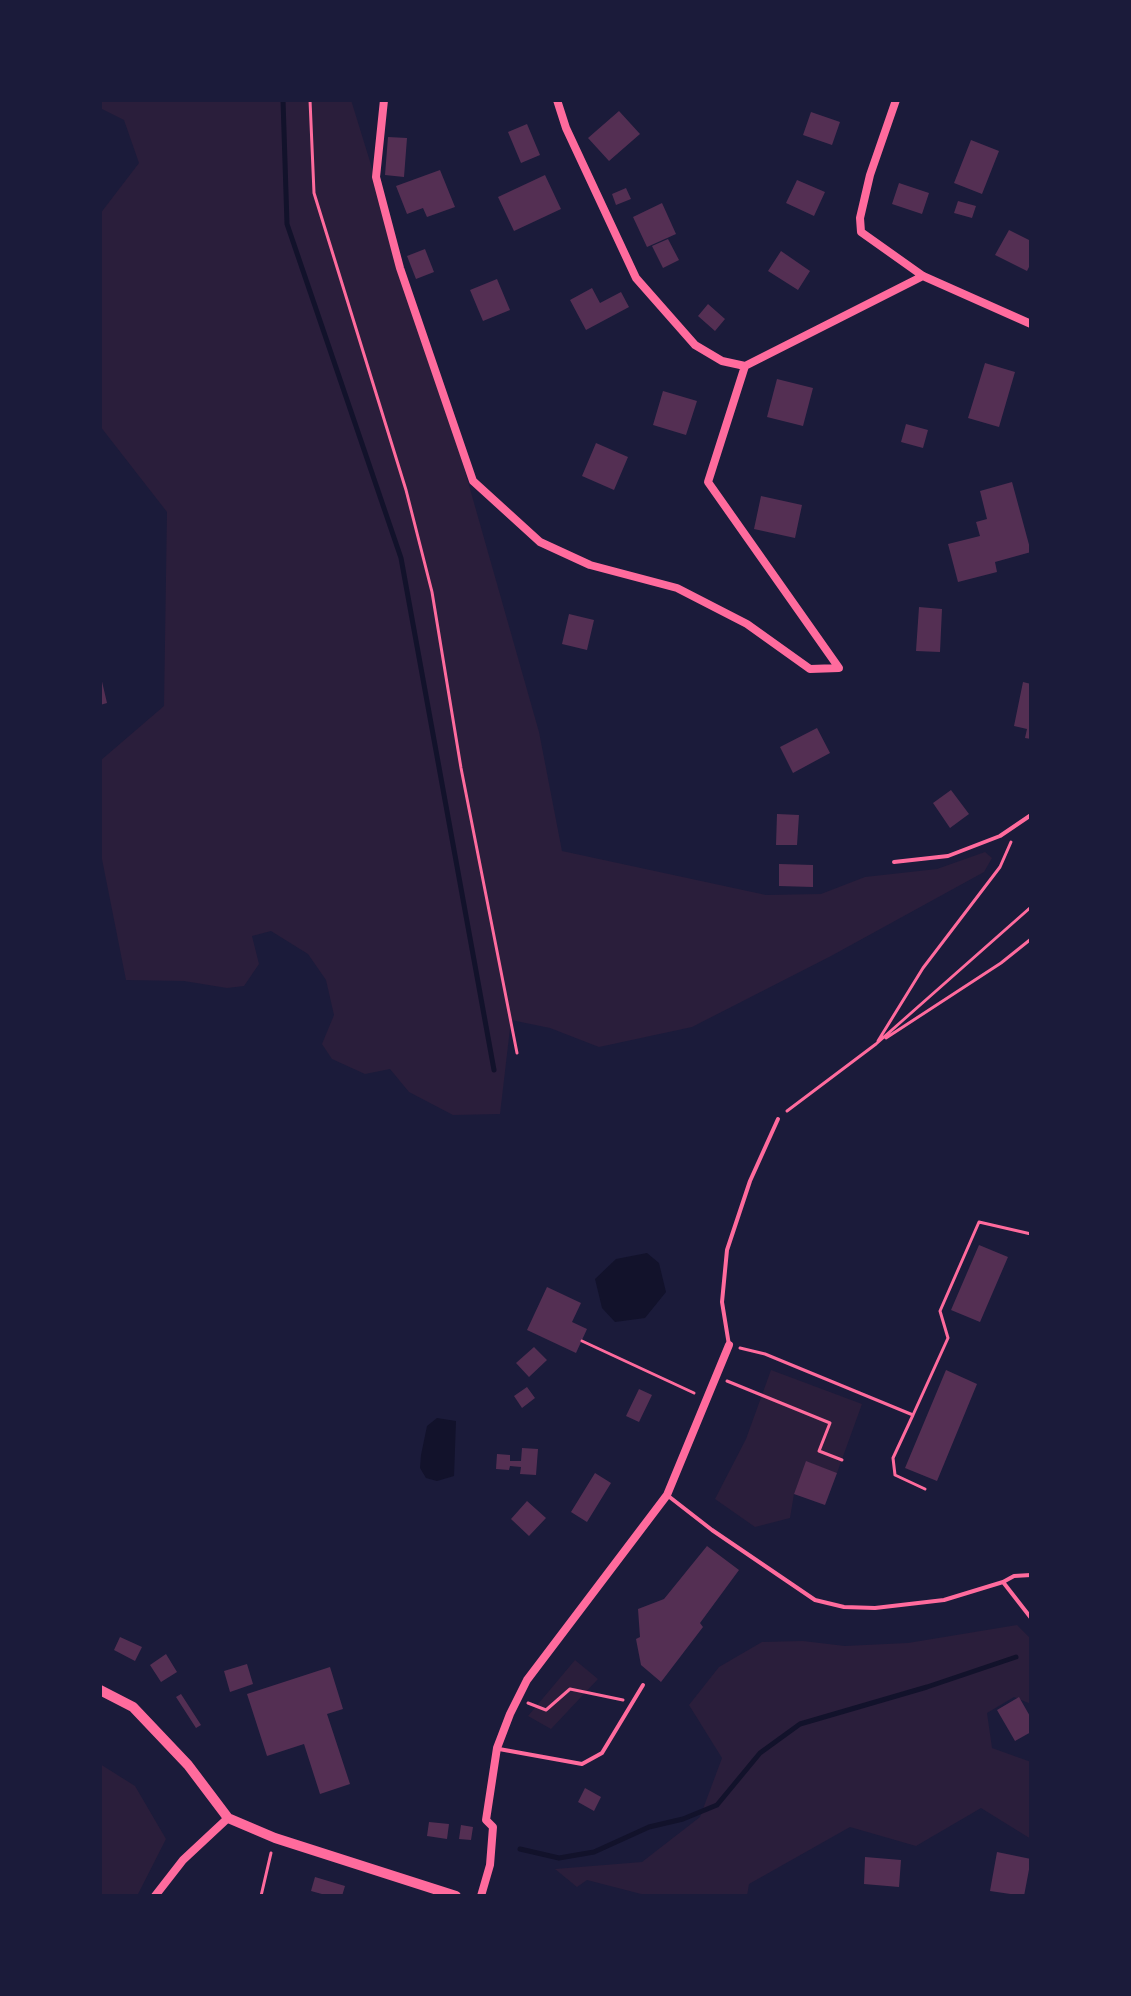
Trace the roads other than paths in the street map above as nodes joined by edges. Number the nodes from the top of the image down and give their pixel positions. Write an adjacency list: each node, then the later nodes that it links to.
1 (384, 100): 6 (street)
2 (557, 100): 6 (street)
3 (896, 100): 4 (street)
4 (923, 276): 5 (street); 6 (street)
5 (1031, 324)
6 (745, 366)
7 (1031, 815): 8 (lane)
8 (894, 862)
9 (778, 1119): 10 (lane)
10 (729, 1345): 11 (street)
11 (667, 1495): 13 (lane); 17 (street)
12 (1031, 1575): 13 (lane)
13 (1003, 1582): 14 (lane)
14 (1031, 1618)
15 (643, 1685): 17 (lane)
16 (100, 1690): 18 (street)
17 (497, 1748): 21 (street)
18 (228, 1818): 19 (street); 20 (street)
19 (155, 1896)
20 (456, 1896)
21 (481, 1896)

